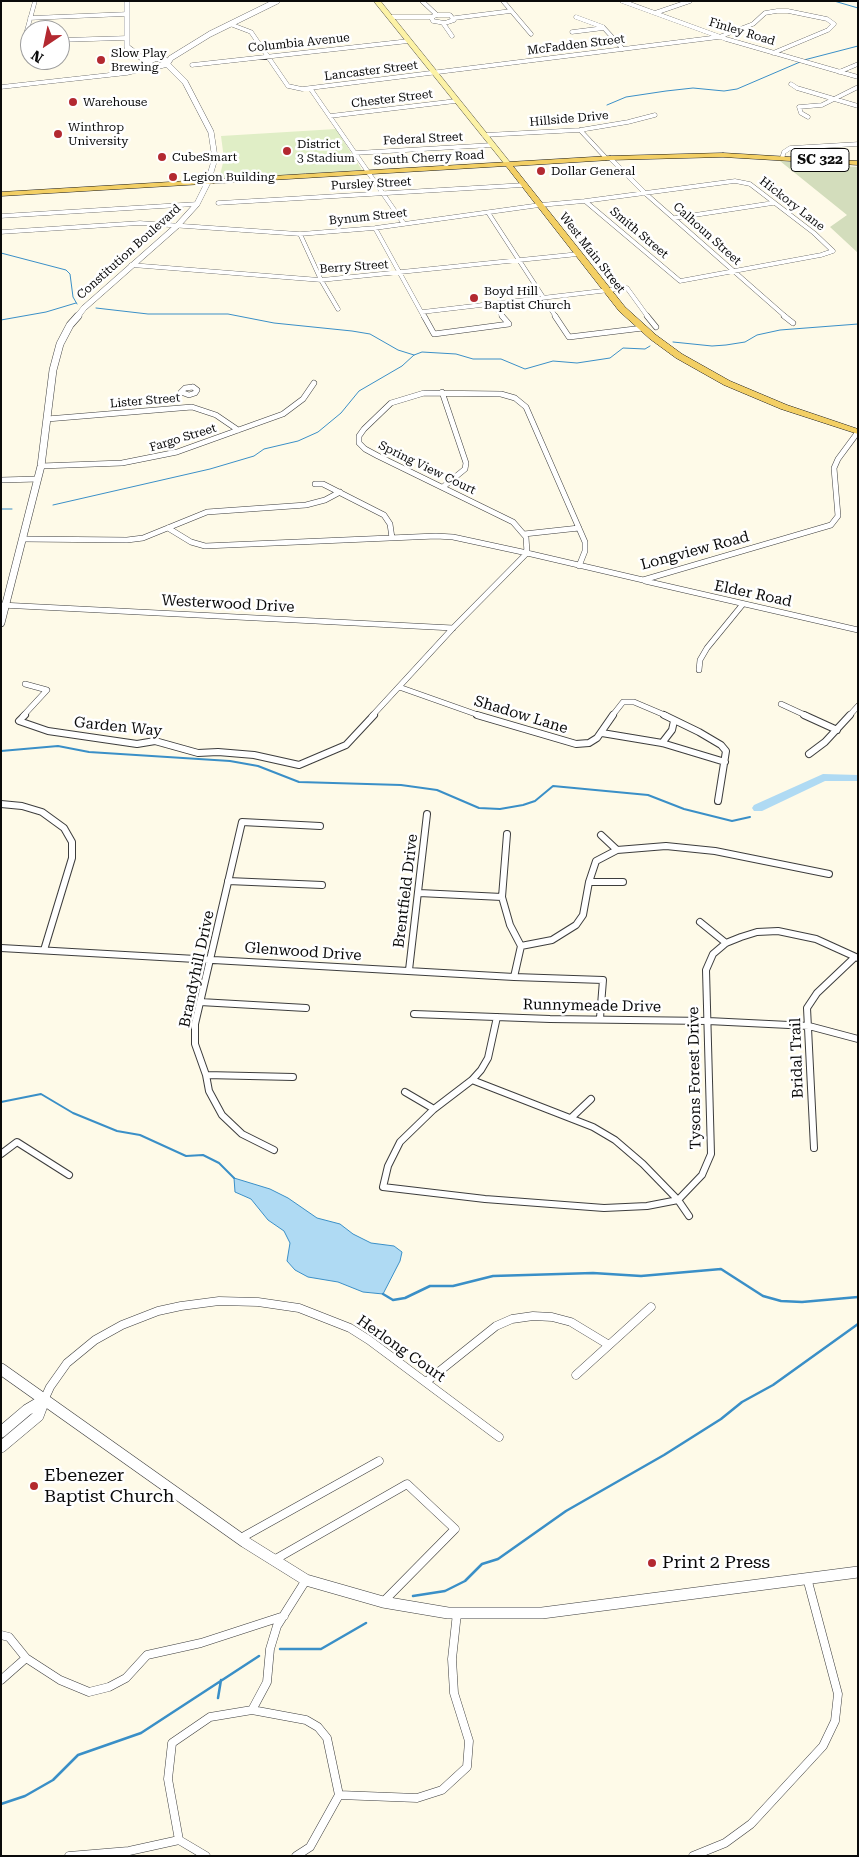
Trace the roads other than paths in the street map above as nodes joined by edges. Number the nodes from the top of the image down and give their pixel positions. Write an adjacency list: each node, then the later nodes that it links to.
1 (35, 1): 15 (street)
2 (127, 1): 11 (street)
3 (277, 1): 19 (street)
4 (378, 1): 13 (main road, West Main Street)
5 (422, 1): 12 (street)
6 (502, 1): 9 (street)
7 (622, 1): 10 (street, Finley Road)
8 (690, 1): 10 (street)
9 (512, 11): 16 (street); 22 (street)
10 (655, 13): 24 (street, Finley Road)
11 (127, 14): 15 (street); 25 (street)
12 (437, 15): 14 (street); 16 (street)
13 (390, 17): 14 (street); 27 (main road, West Main Street)
14 (431, 17): 18 (street)
15 (30, 18)
16 (455, 18): 18 (street)
17 (576, 18): 20 (street)
18 (443, 23): 23 (street)
19 (230, 24): 29 (street); 32 (street)
20 (604, 28): 21 (street); 28 (street)
21 (572, 32)
22 (531, 34)
23 (452, 36)
24 (720, 37): 28 (street, McFadden Street); 30 (street, Finley Road); 30 (street)
25 (126, 38): 26 (street); 31 (street)
26 (70, 40)
27 (409, 41): 32 (street, Columbia Avenue); 41 (main road, West Main Street)
28 (623, 49): 41 (street, McFadden Street)
29 (179, 52): 33 (street); 35 (street); 42 (street)
30 (773, 53): 39 (street, Finley Road)
31 (135, 54): 33 (street); 34 (street)
32 (268, 57): 37 (street, Columbia Avenue); 47 (street, Lancaster Street)
33 (157, 59): 34 (street); 35 (street, Constitution Boulevard)
34 (145, 62): 38 (street); 40 (street)
35 (167, 63): 38 (street); 42 (street, Constitution Boulevard)
36 (858, 64): 39 (street)
37 (192, 65)
38 (153, 67): 40 (street); 42 (street)
39 (839, 72): 43 (street, Finley Road)
40 (122, 73): 46 (street)
41 (435, 73): 47 (street, Lancaster Street); 49 (main road, West Main Street)
42 (181, 77): 65 (street, Constitution Boulevard)
43 (858, 77)
44 (791, 84): 48 (street)
45 (858, 86): 48 (street)
46 (1, 87)
47 (310, 88): 52 (street)
48 (835, 99): 50 (street); 53 (street)
49 (456, 101): 52 (street, Chester Street); 55 (main road, West Main Street)
50 (858, 106)
51 (655, 115): 54 (street, Hillside Drive)
52 (330, 116): 58 (street)
53 (808, 117)
54 (580, 130): 55 (street, Hillside Drive); 59 (street, Calhoun Street)
55 (484, 135): 57 (main road, West Main Street)
56 (858, 144): 60 (street)
57 (492, 145): 58 (street, Federal Street); 61 (main road, West Main Street)
58 (355, 153): 63 (street)
59 (608, 158): 60 (main road, South Cherry Road / SC 322); 61 (main road, South Cherry Road / SC 322); 69 (street, Calhoun Street)
60 (782, 158): 62 (main road, South Cherry Road / SC 322)
61 (508, 164): 63 (main road, South Cherry Road); 66 (main road, West Main Street)
62 (858, 164)
63 (369, 173): 65 (main road, South Cherry Road); 68 (street)
64 (735, 181): 69 (street, Bynum Street); 72 (street, Hickory Lane)
65 (208, 182): 67 (main road, South Cherry Road); 73 (street, Constitution Boulevard)
66 (524, 185): 68 (street, Pursley Street); 74 (main road, West Main Street)
67 (1, 194)
68 (384, 194): 71 (street, Pursley Street); 78 (street)
69 (646, 194): 70 (street, Bynum Street); 77 (street, Calhoun Street)
70 (585, 200): 74 (street, Bynum Street); 86 (street, Smith Street)
71 (218, 203)
72 (772, 203): 77 (street); 86 (street, Hickory Lane)
73 (197, 204): 76 (street); 79 (street, Constitution Boulevard)
74 (540, 205): 75 (street, Bynum Street); 83 (main road, West Main Street)
75 (489, 214): 78 (street, Bynum Street); 84 (street)
76 (1, 216)
77 (675, 218): 86 (street, Calhoun Street)
78 (404, 224): 80 (street, Bynum Street)
79 (178, 225): 81 (street, Bynum Street); 82 (street, Bynum Street); 85 (street, Constitution Boulevard)
80 (375, 228): 82 (street, Bynum Street); 87 (street)
81 (1, 232)
82 (300, 234): 88 (street)
83 (578, 254): 84 (street, Berry Street); 89 (main road, West Main Street)
84 (518, 260): 87 (street, Berry Street); 90 (street)
85 (131, 265): 88 (street, Berry Street); 101 (street, Constitution Boulevard)
86 (733, 272): 94 (street, Calhoun Street)
87 (401, 273): 88 (street, Berry Street); 93 (street)
88 (321, 280): 92 (street)
89 (607, 290): 90 (street); 95 (street); 96 (main road, West Main Street)
90 (543, 298): 91 (street); 96 (street)
91 (493, 304): 93 (street); 93 (street)
92 (338, 309)
93 (422, 312)
94 (792, 323)
95 (656, 327)
96 (643, 328): 103 (main road, West Main Street)
97 (314, 383): 102 (street, Fargo Street)
98 (442, 392): 108 (street); 108 (street, Spring View Court); 111 (street, Spring View Court)
99 (189, 395): 100 (street)
100 (192, 407): 101 (street, Lister Street); 102 (street, Lister Street)
101 (47, 419): 104 (street, Constitution Boulevard)
102 (238, 430): 104 (street, Fargo Street)
103 (858, 432): 117 (street, Longview Road)
104 (41, 466): 105 (street, Constitution Boulevard)
105 (38, 479): 106 (street); 114 (street, Constitution Boulevard)
106 (1, 480)
107 (315, 484): 109 (street)
108 (443, 487): 112 (street, Spring View Court)
109 (340, 492): 110 (street); 113 (street)
110 (168, 528): 113 (street); 114 (street)
111 (579, 528): 112 (street); 116 (street, Spring View Court)
112 (524, 534): 115 (street)
113 (392, 538): 115 (street)
114 (23, 539): 119 (street, Constitution Boulevard)
115 (526, 553): 116 (street, Longview Road); 121 (street)
116 (578, 566): 117 (street, Longview Road)
117 (643, 580): 118 (street, Elder Road)
118 (743, 604): 122 (street, Elder Road); 123 (street)
119 (3, 605): 120 (street, Constitution Boulevard); 121 (street, Westerwood Drive)
120 (1, 623)
121 (453, 628): 125 (street)
122 (858, 630)
123 (699, 670)
124 (25, 684): 125 (street, Garden Way)
125 (399, 687): 130 (street, Shadow Lane)
126 (781, 704): 129 (street)
127 (858, 706): 129 (street)
128 (674, 721): 130 (street); 131 (street); 132 (street)
129 (837, 730): 133 (street)
130 (602, 733): 131 (street)
131 (662, 743): 134 (street)
132 (726, 751): 134 (street)
133 (809, 754)
134 (725, 762): 135 (street)
135 (718, 801)
136 (1, 804): 153 (street)
137 (427, 814): 147 (street, Brentfield Drive)
138 (320, 826): 143 (street, Brandyhill Drive)
139 (507, 834): 148 (street)
140 (600, 835): 141 (street)
141 (617, 850): 142 (street); 144 (street)
142 (829, 874)
143 (228, 881): 146 (street); 155 (street, Brandyhill Drive)
144 (589, 882): 145 (street); 151 (street)
145 (623, 882)
146 (322, 885)
147 (419, 893): 148 (street); 156 (street, Brentfield Drive)
148 (502, 897): 151 (street)
149 (700, 922): 150 (street)
150 (726, 943): 154 (street, Tysons Forest Drive); 163 (street, Tysons Forest Drive)
151 (521, 946): 157 (street)
152 (1, 948): 153 (street, Glenwood Drive)
153 (44, 950): 155 (street, Glenwood Drive)
154 (856, 957): 164 (street, Bridal Trail)
155 (210, 960): 156 (street, Glenwood Drive); 158 (street, Brandyhill Drive)
156 (409, 970): 157 (street, Glenwood Drive)
157 (514, 977): 162 (street, Glenwood Drive)
158 (200, 1002): 159 (street); 166 (street, Brandyhill Drive)
159 (306, 1008)
160 (414, 1014): 161 (street, Runnymeade Drive)
161 (497, 1017): 162 (street, Runnymeade Drive); 168 (street)
162 (600, 1018): 163 (street, Runnymeade Drive)
163 (708, 1021): 164 (street, Runnymeade Drive); 177 (street, Tysons Forest Drive)
164 (809, 1026): 165 (street, Runnymeade Drive); 173 (street, Bridal Trail)
165 (858, 1039)
166 (206, 1075): 167 (street); 174 (street, Brandyhill Drive)
167 (293, 1077)
168 (472, 1080): 171 (street); 172 (street)
169 (405, 1092): 171 (street)
170 (591, 1099): 172 (street)
171 (434, 1109): 177 (street)
172 (571, 1118): 177 (street)
173 (814, 1148)
174 (274, 1150)
175 (1, 1154): 176 (street)
176 (69, 1175)
177 (678, 1200): 178 (street)
178 (688, 1216)
179 (651, 1307): 180 (street)
180 (609, 1345): 182 (street); 183 (street)
181 (1, 1369): 184 (street)
182 (576, 1375)
183 (426, 1382): 184 (street, Herlong Court); 186 (street, Herlong Court)
184 (44, 1400): 185 (street); 187 (street); 189 (street)
185 (1, 1432)
186 (499, 1437)
187 (1, 1447)
188 (379, 1461): 189 (street)
189 (240, 1538): 190 (street)
190 (274, 1560): 193 (street); 194 (street)
191 (858, 1572): 192 (street)
192 (807, 1578): 195 (street); 206 (street)
193 (306, 1580): 194 (street); 196 (street)
194 (383, 1602): 195 (street)
195 (457, 1613): 201 (street)
196 (284, 1616): 198 (street); 200 (street)
197 (1, 1635): 198 (street)
198 (26, 1658): 199 (street)
199 (1, 1680)
200 (252, 1710): 201 (street); 202 (street)
201 (339, 1795): 205 (street)
202 (179, 1840): 203 (street); 204 (street)
203 (69, 1856)
204 (206, 1856)
205 (296, 1856)
206 (694, 1856)

